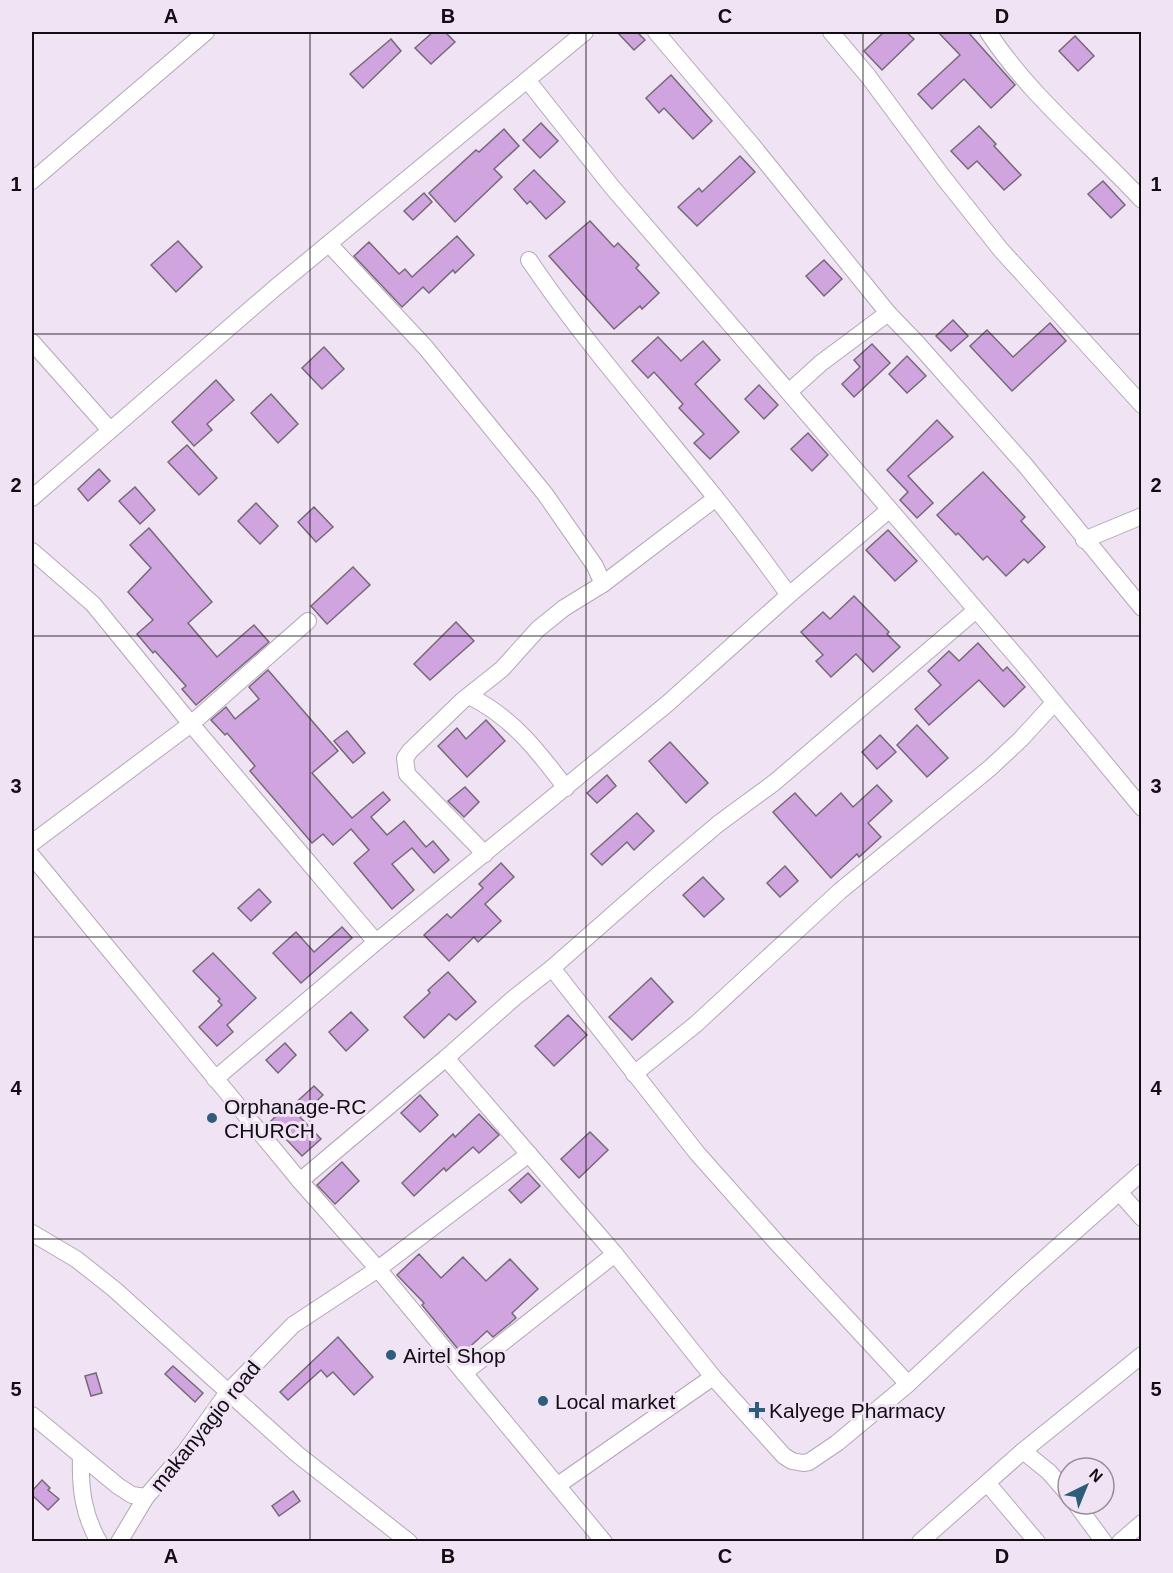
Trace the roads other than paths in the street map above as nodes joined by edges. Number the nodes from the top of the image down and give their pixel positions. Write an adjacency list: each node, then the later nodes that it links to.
1 (206, 32): 7 (street)
2 (585, 32): 6 (street)
3 (656, 32): 11 (street)
4 (831, 32): 14 (street)
5 (988, 32): 8 (street)
6 (528, 81): 9 (street); 13 (street)
7 (32, 181)
8 (1142, 200)
9 (329, 244): 15 (street); 22 (street)
10 (529, 260): 17 (street)
11 (888, 313): 13 (street); 20 (street)
12 (32, 342): 15 (street)
13 (790, 391): 18 (street)
14 (1142, 405)
15 (110, 430): 16 (street)
16 (32, 498)
17 (716, 498): 22 (street); 23 (street)
18 (890, 510): 23 (street); 25 (street)
19 (1142, 516): 20 (street)
20 (1084, 540): 24 (street)
21 (32, 551): 29 (street)
22 (603, 584): 27 (street)
23 (789, 595): 30 (street)
24 (1141, 605)
25 (976, 610): 28 (street); 36 (street)
26 (308, 621): 29 (street)
27 (470, 696): 30 (street); 33 (street)
28 (1054, 703): 31 (street); 38 (street)
29 (191, 724): 32 (street); 35 (street)
30 (566, 788): 33 (street)
31 (1142, 808)
32 (32, 843)
33 (485, 854): 35 (street)
34 (32, 856): 39 (street)
35 (376, 942): 39 (street)
36 (552, 968): 37 (street); 38 (street)
37 (446, 1058): 40 (street); 42 (street)
38 (634, 1074): 51 (street)
39 (215, 1079): 42 (street)
40 (529, 1154): 46 (street); 47 (street, makanyagio road)
41 (1142, 1172): 43 (street)
42 (300, 1181): 47 (street)
43 (1120, 1192): 44 (street); 51 (street)
44 (1142, 1218)
45 (32, 1233): 52 (street)
46 (615, 1254): 49 (street); 50 (street)
47 (378, 1269): 49 (street); 52 (street, makanyagio road)
48 (1142, 1355): 54 (street)
49 (464, 1373): 58 (street)
50 (713, 1377): 51 (street); 58 (street)
51 (908, 1384)
52 (228, 1392): 59 (street, makanyagio road); 64 (street)
53 (32, 1415): 55 (street, makanyagio road)
54 (1023, 1451): 56 (street); 57 (street)
55 (81, 1457): 59 (street, makanyagio road); 62 (street)
56 (1056, 1480)
57 (988, 1484): 66 (street); 67 (street)
58 (558, 1485): 65 (street)
59 (146, 1497): 63 (street, makanyagio road)
60 (1085, 1516): 68 (street)
61 (1142, 1523): 69 (street)
62 (99, 1542)
63 (119, 1542)
64 (409, 1542)
65 (604, 1542)
66 (920, 1542)
67 (1037, 1542)
68 (1104, 1542)
69 (1120, 1542)

